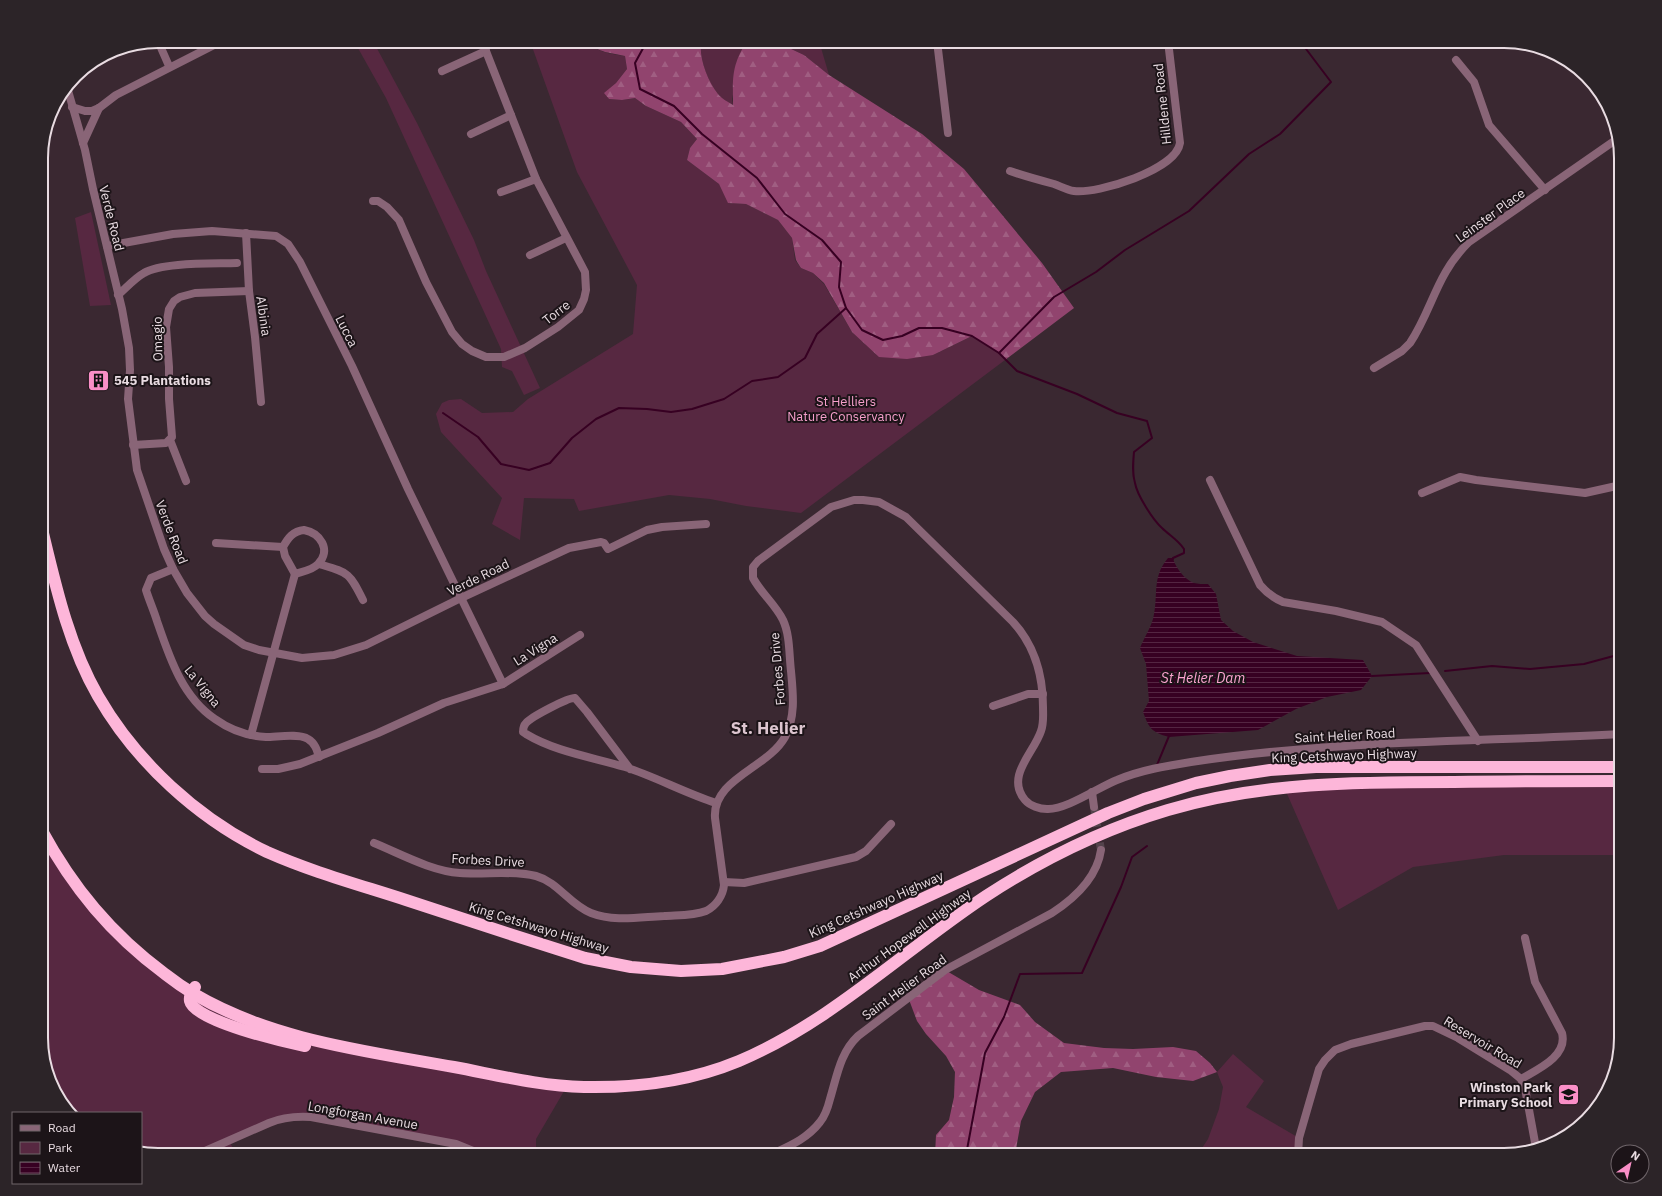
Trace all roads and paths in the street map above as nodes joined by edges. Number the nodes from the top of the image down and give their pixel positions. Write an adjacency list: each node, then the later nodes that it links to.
1 (161, 48): 8 (street)
2 (207, 48): 8 (street)
3 (485, 48): 6 (street, Torre)
4 (938, 48): 14 (street)
5 (1169, 48): 18 (street, Hilldene Road)
6 (486, 51): 9 (street); 13 (street, Torre)
7 (1456, 60): 20 (street)
8 (169, 66): 12 (street)
9 (442, 71)
10 (69, 94): 11 (street, Verde Road)
11 (72, 107): 12 (street); 17 (street, Verde Road)
12 (99, 108): 17 (street)
13 (511, 115): 15 (street); 19 (street, Torre)
14 (948, 133)
15 (471, 134)
16 (1613, 142): 20 (street, Leinster Place)
17 (83, 143): 25 (street, Verde Road)
18 (1010, 171)
19 (536, 179): 21 (street); 24 (street, Torre)
20 (1545, 190): 30 (street, Leinster Place)
21 (501, 192)
22 (373, 201): 24 (street, Torre)
23 (246, 233): 25 (street, Lucca); 28 (street, Albinia); 45 (street, Lucca)
24 (566, 238): 26 (street)
25 (107, 246): 29 (street, Verde Road)
26 (530, 255)
27 (237, 263): 29 (street)
28 (249, 291): 31 (street, Albinia); 32 (street, Omagio)
29 (118, 295): 33 (street, Verde Road)
30 (1374, 368)
31 (261, 402)
32 (170, 440): 33 (street); 35 (street)
33 (133, 445): 43 (street, Verde Road)
34 (1210, 480): 54 (street)
35 (186, 481)
36 (1614, 487): 37 (street)
37 (1422, 493)
38 (706, 524): 45 (street, Verde Road)
39 (216, 543): 40 (street)
40 (283, 547): 42 (street); 44 (street)
41 (48, 551): 56 (highway, King Cetshwayo Highway)
42 (319, 564): 44 (street); 46 (street)
43 (173, 569): 48 (street, Verde Road); 53 (street, La Vigna)
44 (295, 574): 48 (street)
45 (461, 598): 48 (street, Verde Road); 49 (street, La Vigna)
46 (363, 600)
47 (580, 635): 49 (street, La Vigna)
48 (273, 653): 53 (street)
49 (503, 684): 55 (street, La Vigna)
50 (1043, 694): 51 (street); 60 (street, Forbes Drive); 61 (street, Forbes Drive)
51 (993, 706)
52 (1614, 734): 54 (street, Saint Helier Road)
53 (251, 735): 55 (street, La Vigna)
54 (1478, 741): 60 (street, Saint Helier Road)
55 (319, 757): 58 (street, La Vigna)
56 (1614, 766)
57 (630, 769): 57 (street); 61 (street)
58 (262, 770)
59 (1614, 781): 67 (highway, King Cetshwayo Highway)
60 (1092, 792): 62 (street)
61 (716, 803): 68 (street, Forbes Drive)
62 (1094, 808)
63 (892, 824): 68 (street)
64 (48, 842): 67 (highway, Arthur Hopewell Highway)
65 (374, 843): 68 (street, Forbes Drive)
66 (1101, 850): 74 (street, Saint Helier Road)
67 (1016, 878)
68 (724, 882)
69 (1525, 938): 70 (street)
70 (1521, 1079): 71 (street, Reservoir Road); 75 (street, Reservoir Road)
71 (1535, 1143)
72 (212, 1148): 73 (street, Longforgan Avenue)
73 (466, 1148)
74 (784, 1148)
75 (1298, 1148)

